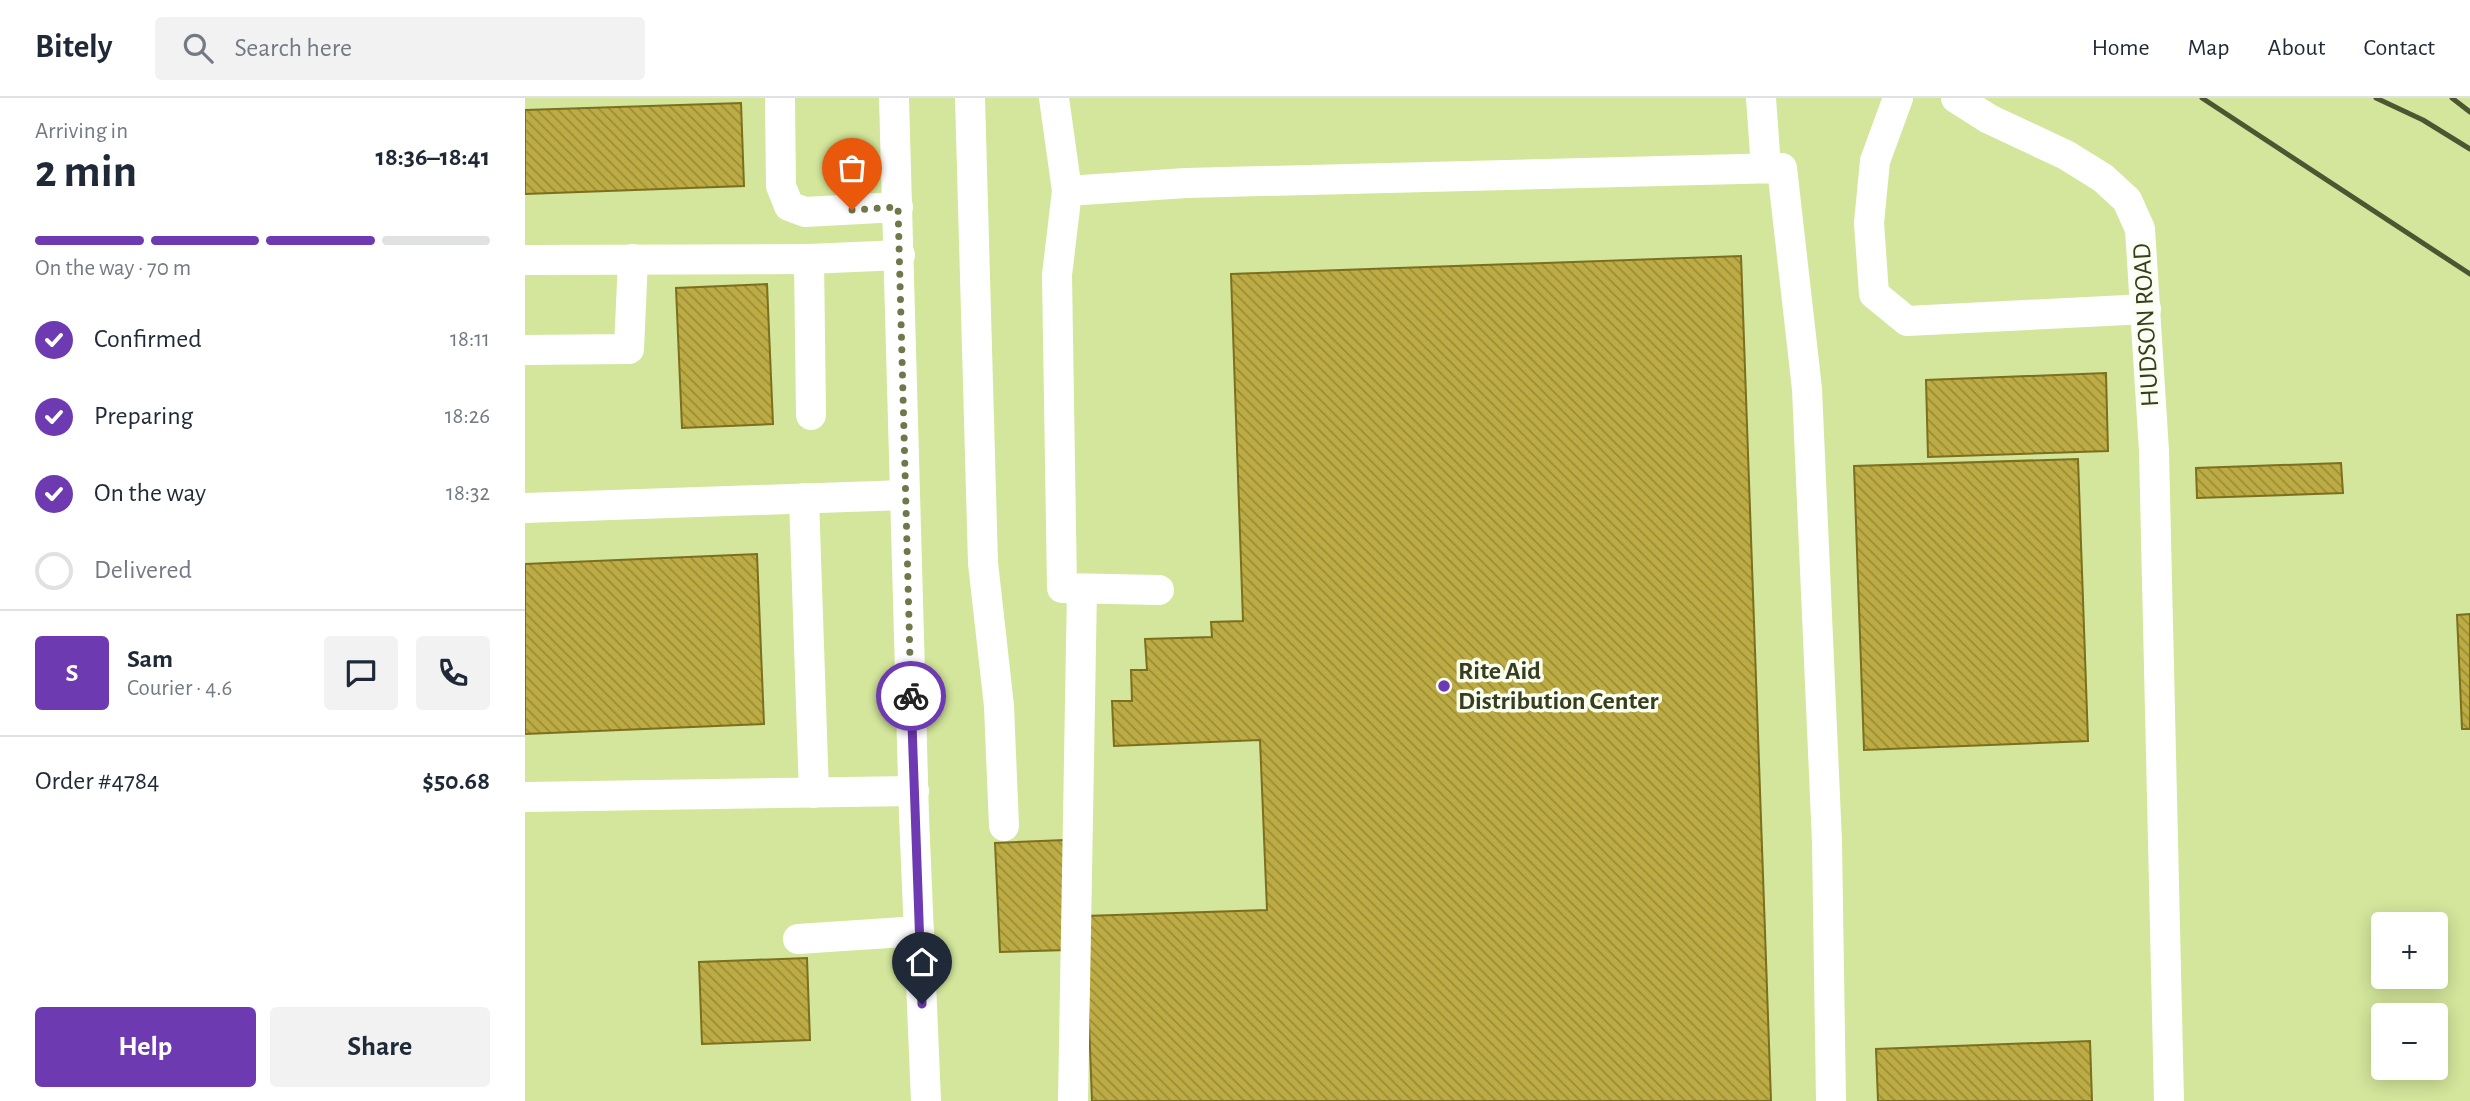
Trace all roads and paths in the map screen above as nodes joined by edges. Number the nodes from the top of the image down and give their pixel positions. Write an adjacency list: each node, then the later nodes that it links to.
1 (780, 98): 10 (street)
2 (894, 98): 10 (street)
3 (970, 98): 26 (street)
4 (1054, 98): 9 (street)
5 (1761, 98): 8 (street)
6 (1898, 98): 15 (street)
7 (1957, 98): 15 (street, HUDSON ROAD)
8 (1766, 168): 9 (street); 31 (street)
9 (1067, 191): 21 (street)
10 (898, 207): 11 (street)
11 (899, 255): 13 (street); 18 (street)
12 (633, 259): 13 (street); 14 (street); 16 (street)
13 (809, 259): 17 (street)
14 (525, 260)
15 (2146, 309): 32 (street, HUDSON ROAD)
16 (525, 350)
17 (811, 415)
18 (905, 495): 19 (street); 23 (street)
19 (804, 498): 20 (street); 24 (street)
20 (525, 508)
21 (1083, 589): 22 (street); 30 (street)
22 (1160, 590)
23 (914, 791): 24 (street); 27 (street)
24 (814, 793): 25 (street)
25 (525, 797)
26 (1004, 826)
27 (919, 931): 28 (street); 29 (street)
28 (798, 939)
29 (926, 1101)
30 (1073, 1101)
31 (1831, 1101)
32 (2169, 1101)

